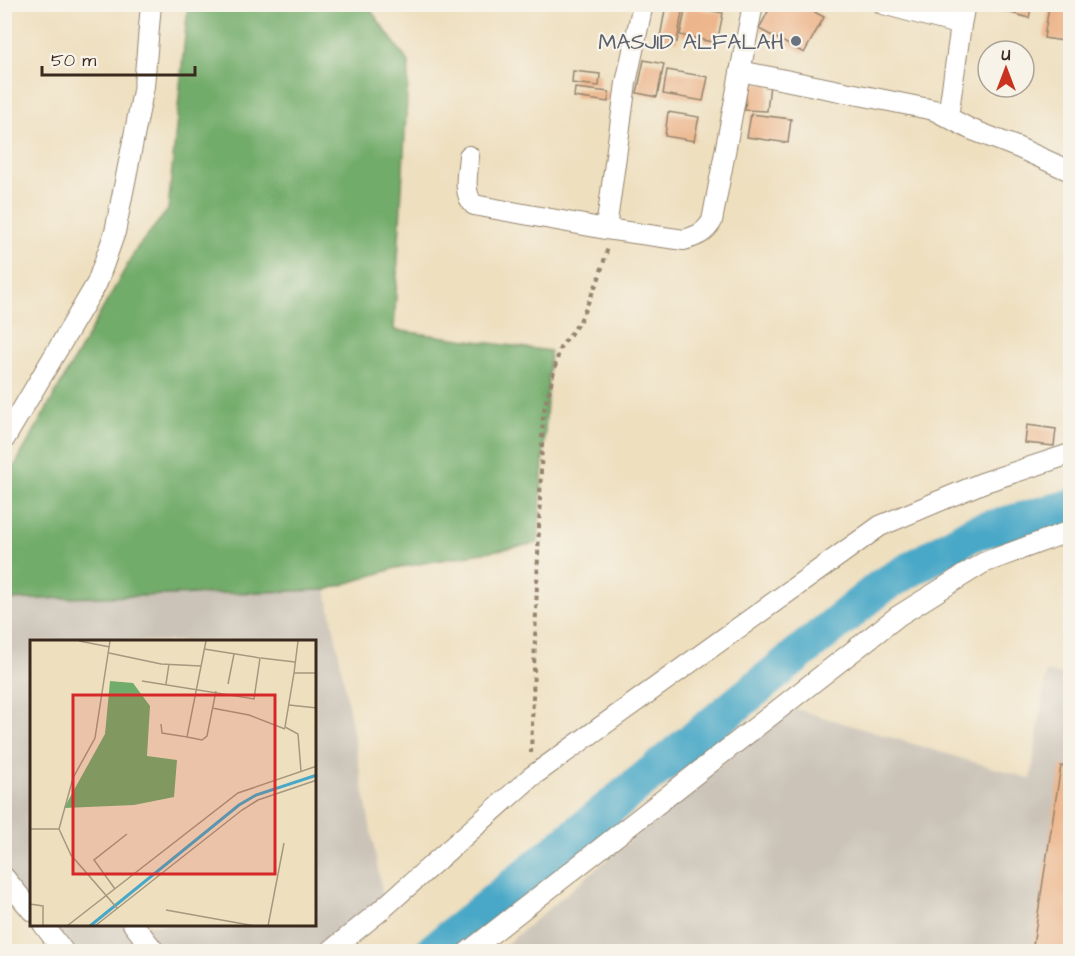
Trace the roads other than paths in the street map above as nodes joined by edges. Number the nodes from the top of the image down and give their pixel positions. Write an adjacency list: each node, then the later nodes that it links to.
1 (151, 4): 12 (street)
2 (643, 4): 11 (street)
3 (753, 4): 7 (street)
4 (883, 4): 6 (street)
5 (965, 4): 6 (street)
6 (961, 25): 8 (street)
7 (740, 71): 8 (street); 11 (street)
8 (948, 117): 10 (street)
9 (469, 156): 11 (street)
10 (1071, 171)
11 (606, 229)
12 (4, 440)
13 (1071, 454): 21 (street)
14 (1071, 531): 22 (street)
15 (4, 877): 16 (street)
16 (30, 908)
17 (45, 926): 19 (street)
18 (135, 926): 20 (street)
19 (64, 951)
20 (155, 951)
21 (329, 951)
22 (468, 951)

